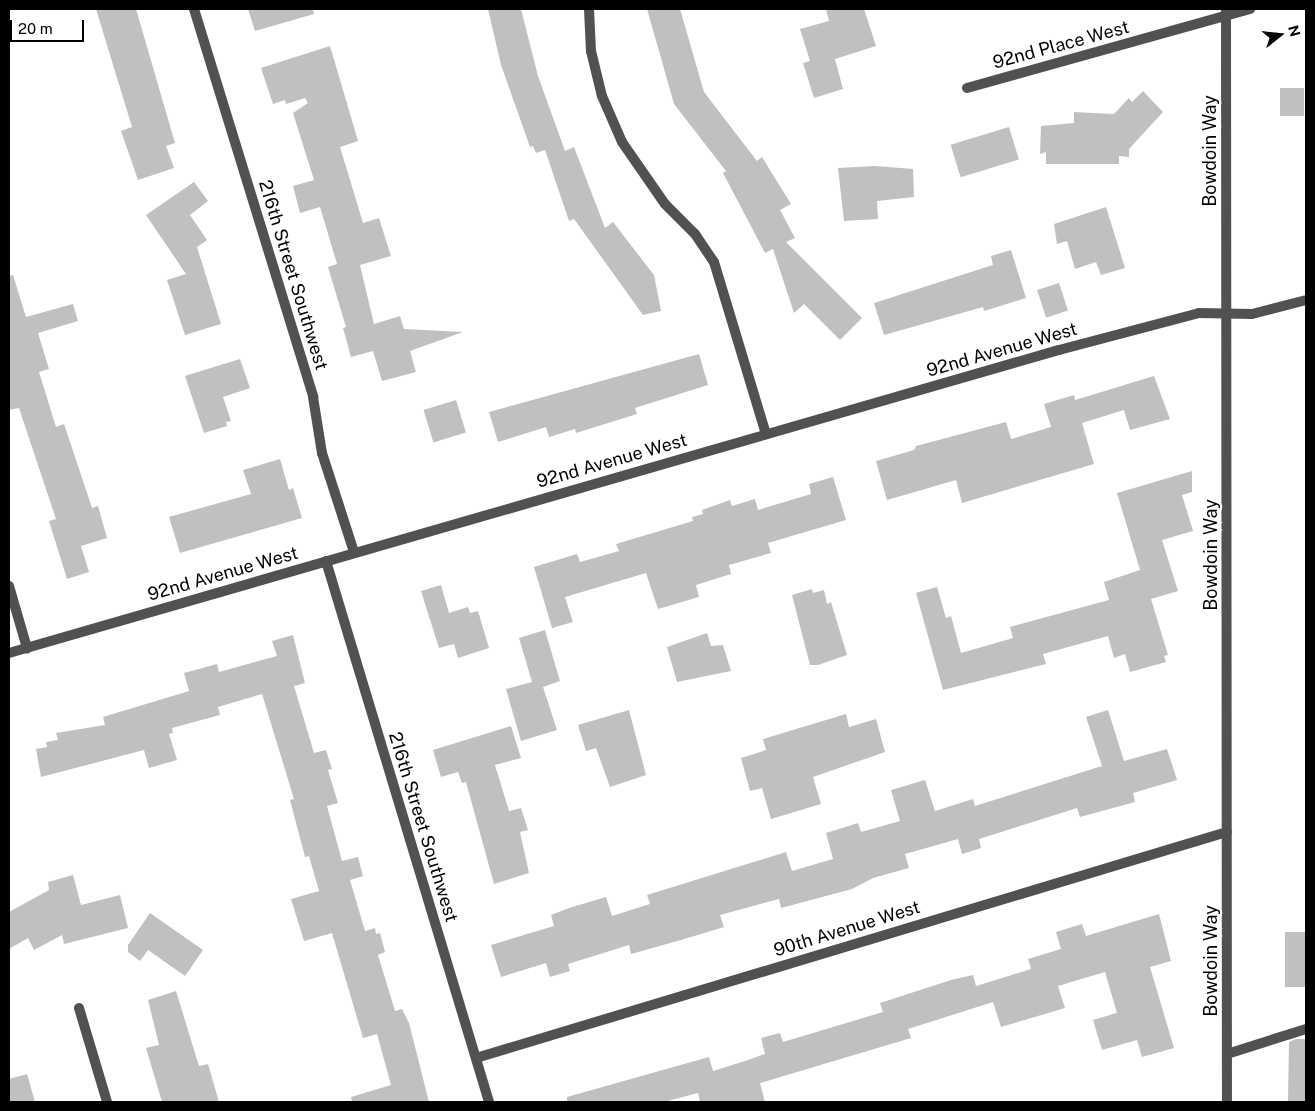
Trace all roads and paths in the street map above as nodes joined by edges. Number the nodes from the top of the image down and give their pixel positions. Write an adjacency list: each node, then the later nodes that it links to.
1 (194, 9): 9 (street, 216th Street Southwest)
2 (589, 9): 8 (street)
3 (1250, 9): 4 (street, 92nd Place West)
4 (1226, 12): 5 (street, 92nd Place West); 7 (street, Bowdoin Way)
5 (967, 88)
6 (1306, 300): 7 (street, 92nd Avenue West)
7 (1227, 314): 8 (street, 92nd Avenue West); 14 (street, Bowdoin Way)
8 (766, 434): 9 (street, 92nd Avenue West)
9 (354, 552): 10 (street, 92nd Avenue West)
10 (326, 561): 12 (street, 92nd Avenue West); 18 (street, 216th Street Southwest)
11 (9, 586): 12 (street)
12 (27, 648): 13 (street, 92nd Avenue West)
13 (9, 653)
14 (1227, 832): 17 (street, Bowdoin Way); 18 (street, 90th Avenue West)
15 (79, 1008): 19 (street)
16 (1306, 1029): 17 (street)
17 (1227, 1054): 21 (street, Bowdoin Way)
18 (476, 1058): 20 (street, 216th Street Southwest)
19 (107, 1102)
20 (489, 1102)
21 (1227, 1102)

